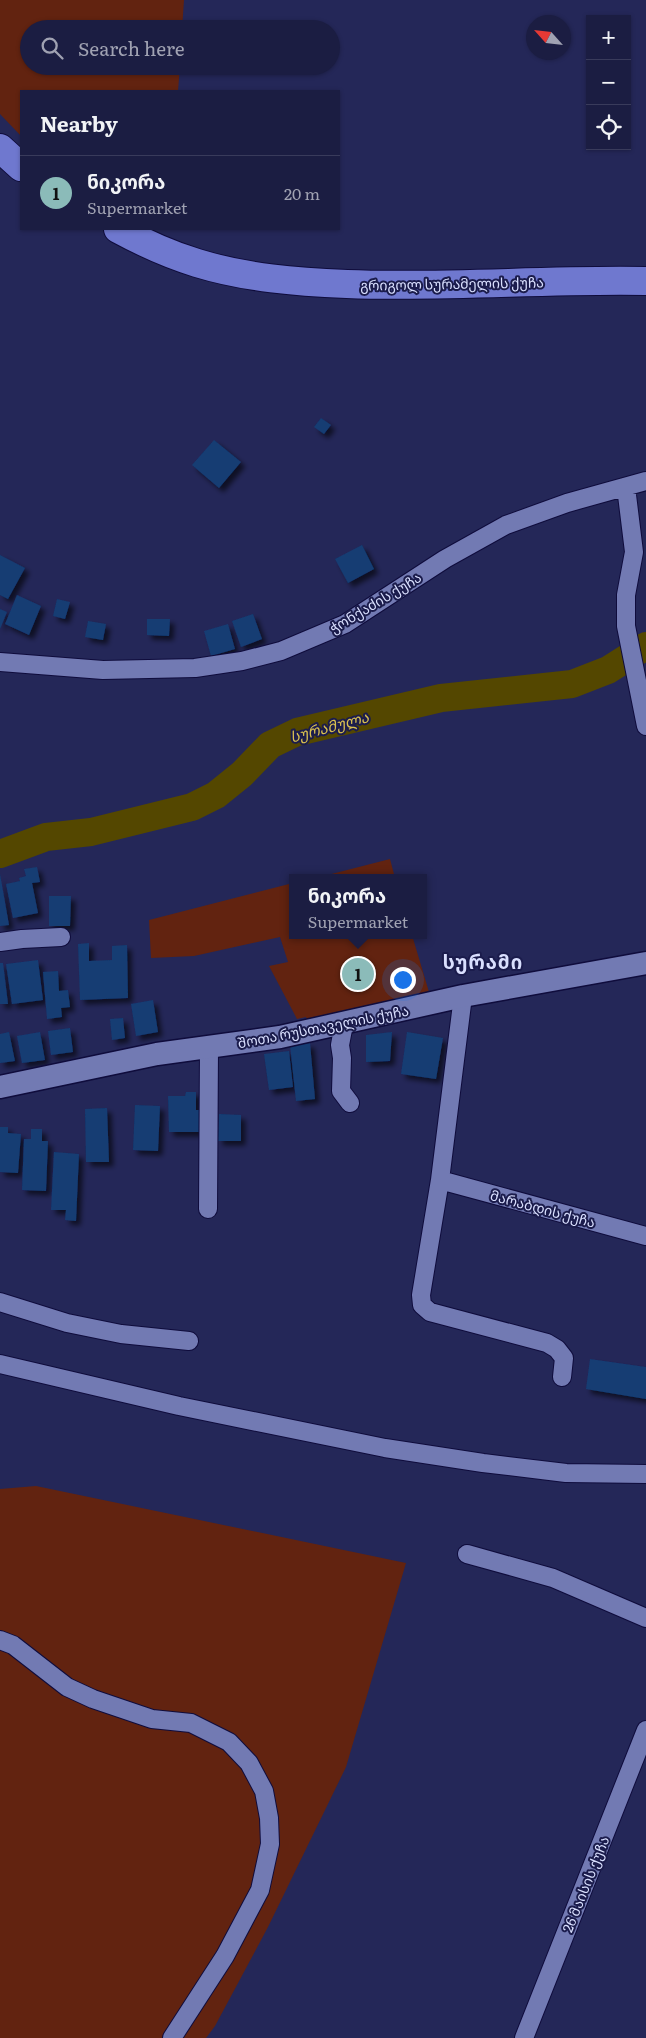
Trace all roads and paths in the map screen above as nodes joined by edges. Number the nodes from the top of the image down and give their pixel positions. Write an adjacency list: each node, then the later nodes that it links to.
1 (0, 148): 2 (main road)
2 (20, 166)
3 (120, 230): 4 (main road, გრიგოლ სურამელის ქუჩა)
4 (646, 281)
5 (646, 481): 6 (street, ჭონქაძის ქუჩა)
6 (626, 487): 7 (street, ჭონქაძის ქუჩა); 8 (street)
7 (0, 662)
8 (646, 726)
9 (61, 937): 10 (street)
10 (0, 942)
11 (646, 964): 12 (street, შოთა რუსთაველის ქუჩა)
12 (463, 996): 13 (street, შოთა რუსთაველის ქუჩა); 17 (street)
13 (344, 1024): 14 (street, შოთა რუსთაველის ქუჩა); 16 (street)
14 (210, 1048): 15 (street, შოთა რუსთაველის ქუჩა); 18 (street)
15 (0, 1087)
16 (350, 1103)
17 (440, 1180): 19 (street, მარაბდის ქუჩა); 23 (street)
18 (208, 1209)
19 (646, 1236)
20 (0, 1302): 21 (street)
21 (188, 1341)
22 (1, 1364): 24 (street)
23 (562, 1377)
24 (646, 1474)
25 (467, 1554): 26 (street)
26 (646, 1618)
27 (0, 1640): 29 (street)
28 (646, 1730): 30 (street, 26 მაისის ქუჩა)
29 (172, 2038)
30 (524, 2038)

